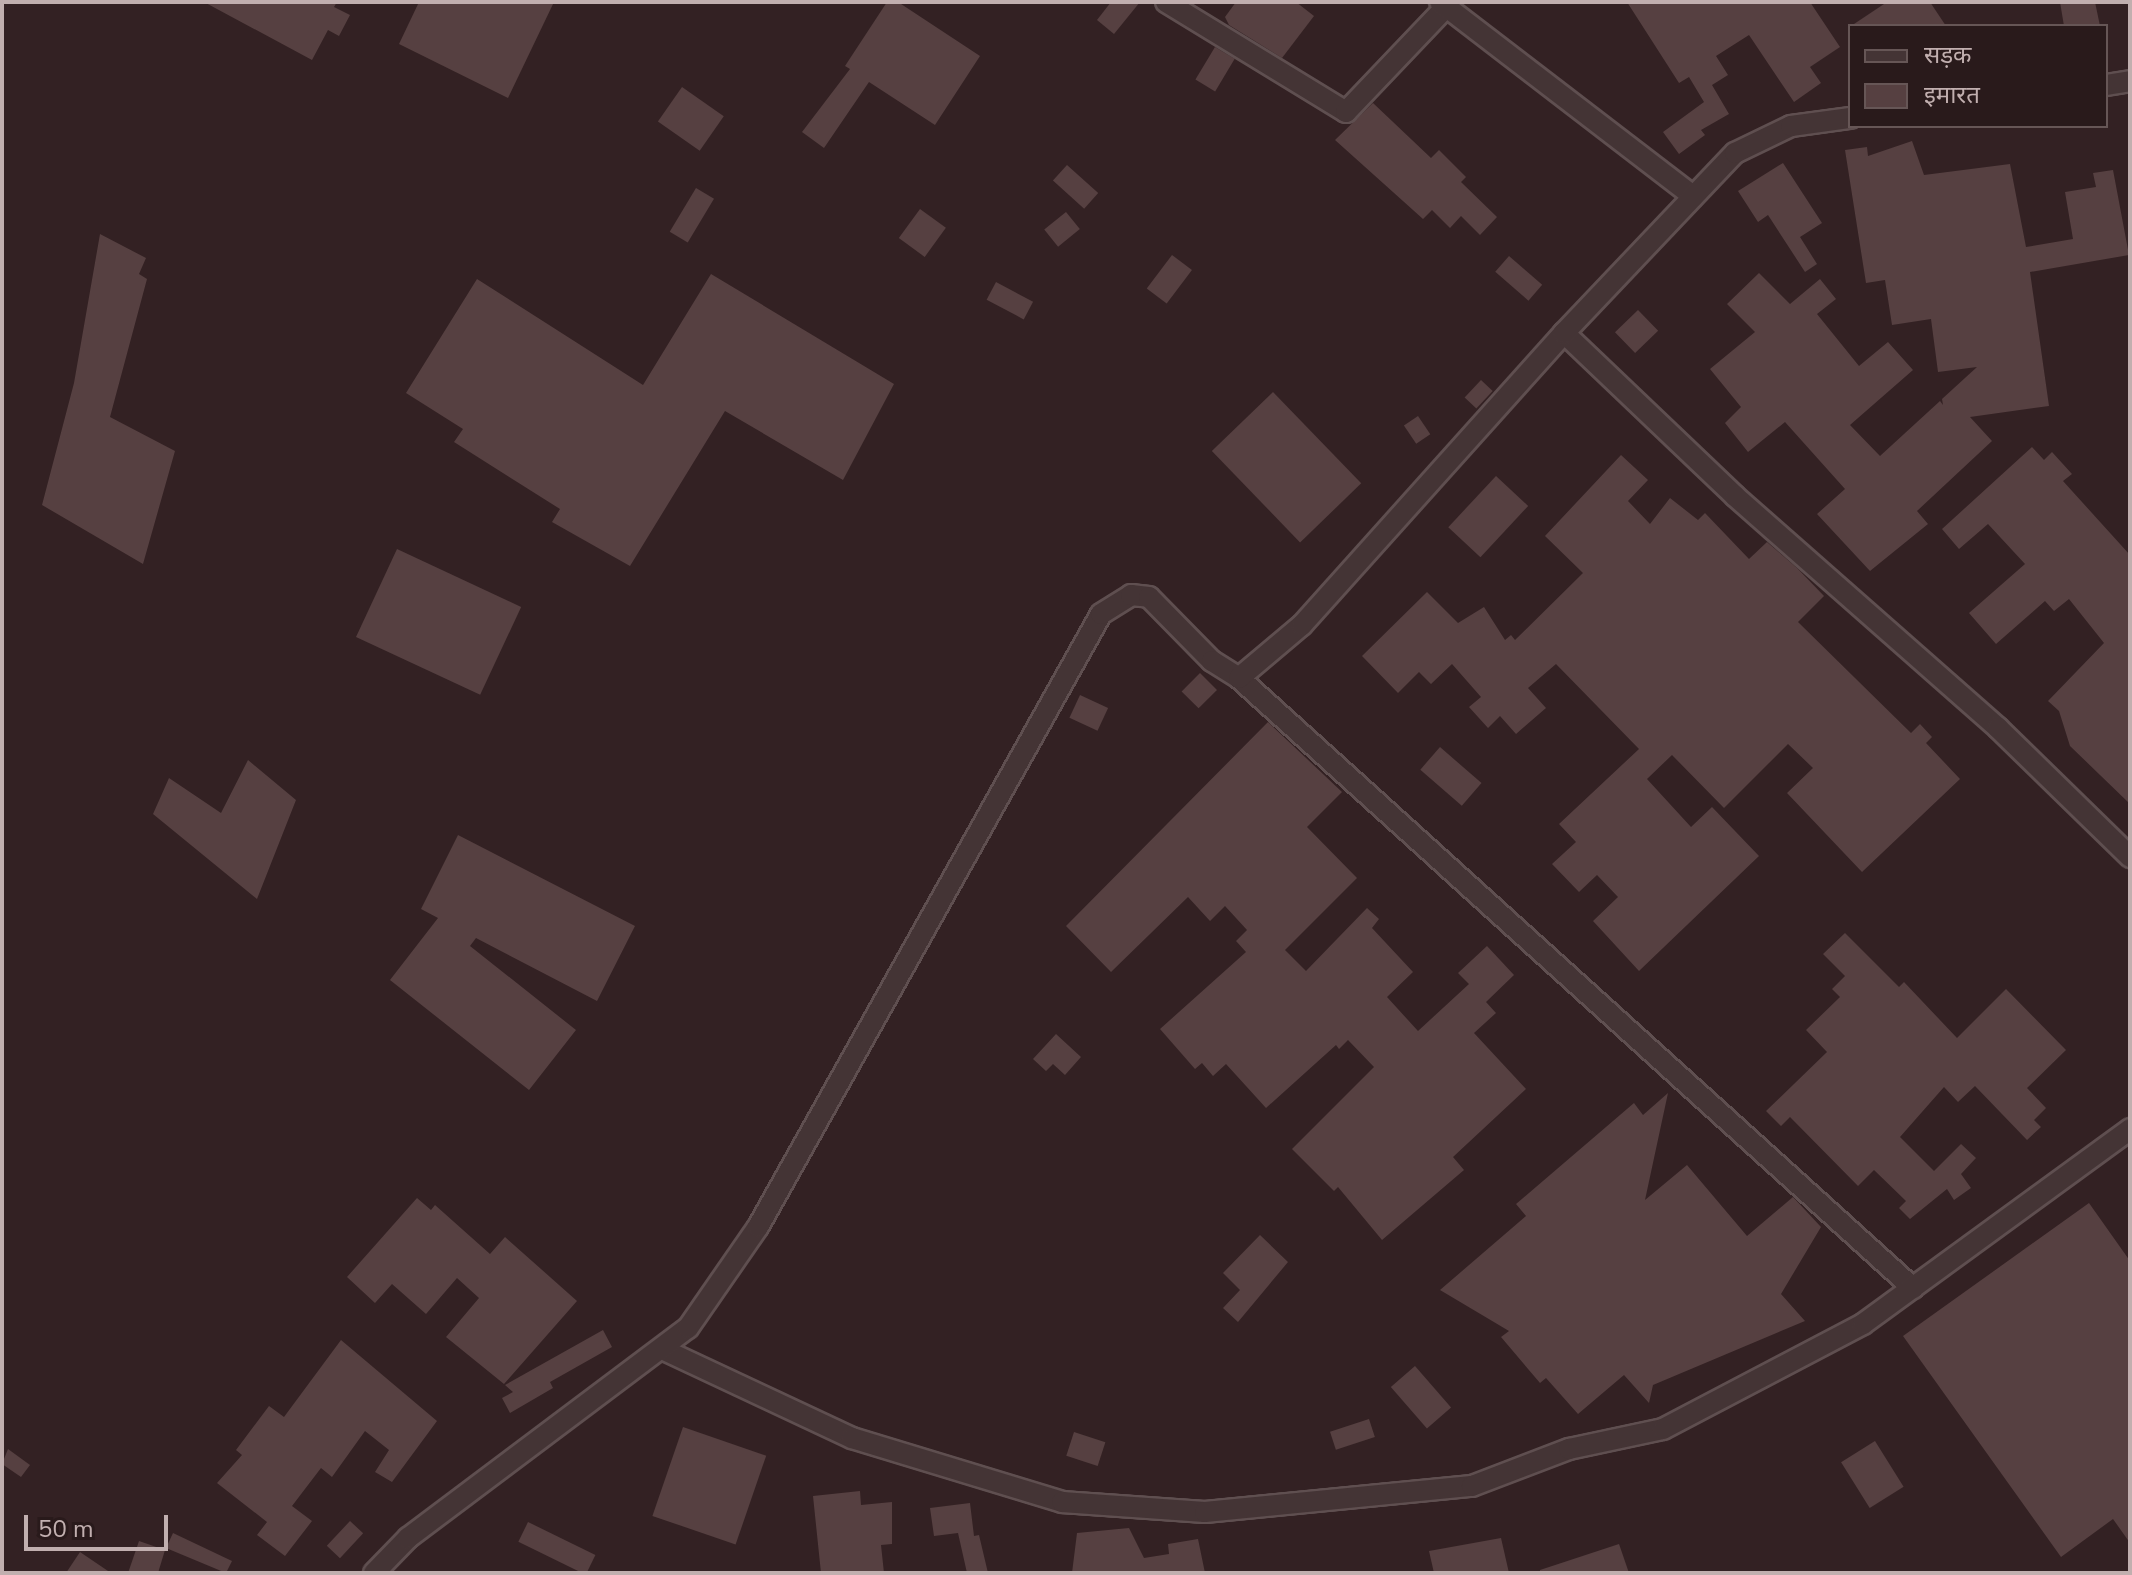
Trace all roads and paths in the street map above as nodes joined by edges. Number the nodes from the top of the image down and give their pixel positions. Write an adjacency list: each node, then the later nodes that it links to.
1 (1166, 2): 2 (street)
2 (1443, 4): 6 (street)
3 (2130, 81): 4 (street)
4 (2108, 85)
5 (1848, 118): 6 (street)
6 (1693, 196): 7 (street)
7 (1564, 333): 8 (street); 9 (street)
8 (1239, 678): 11 (street); 12 (street)
9 (2130, 857)
10 (2130, 1129): 11 (street)
11 (1913, 1288): 12 (street)
12 (662, 1349): 13 (street)
13 (374, 1573)

